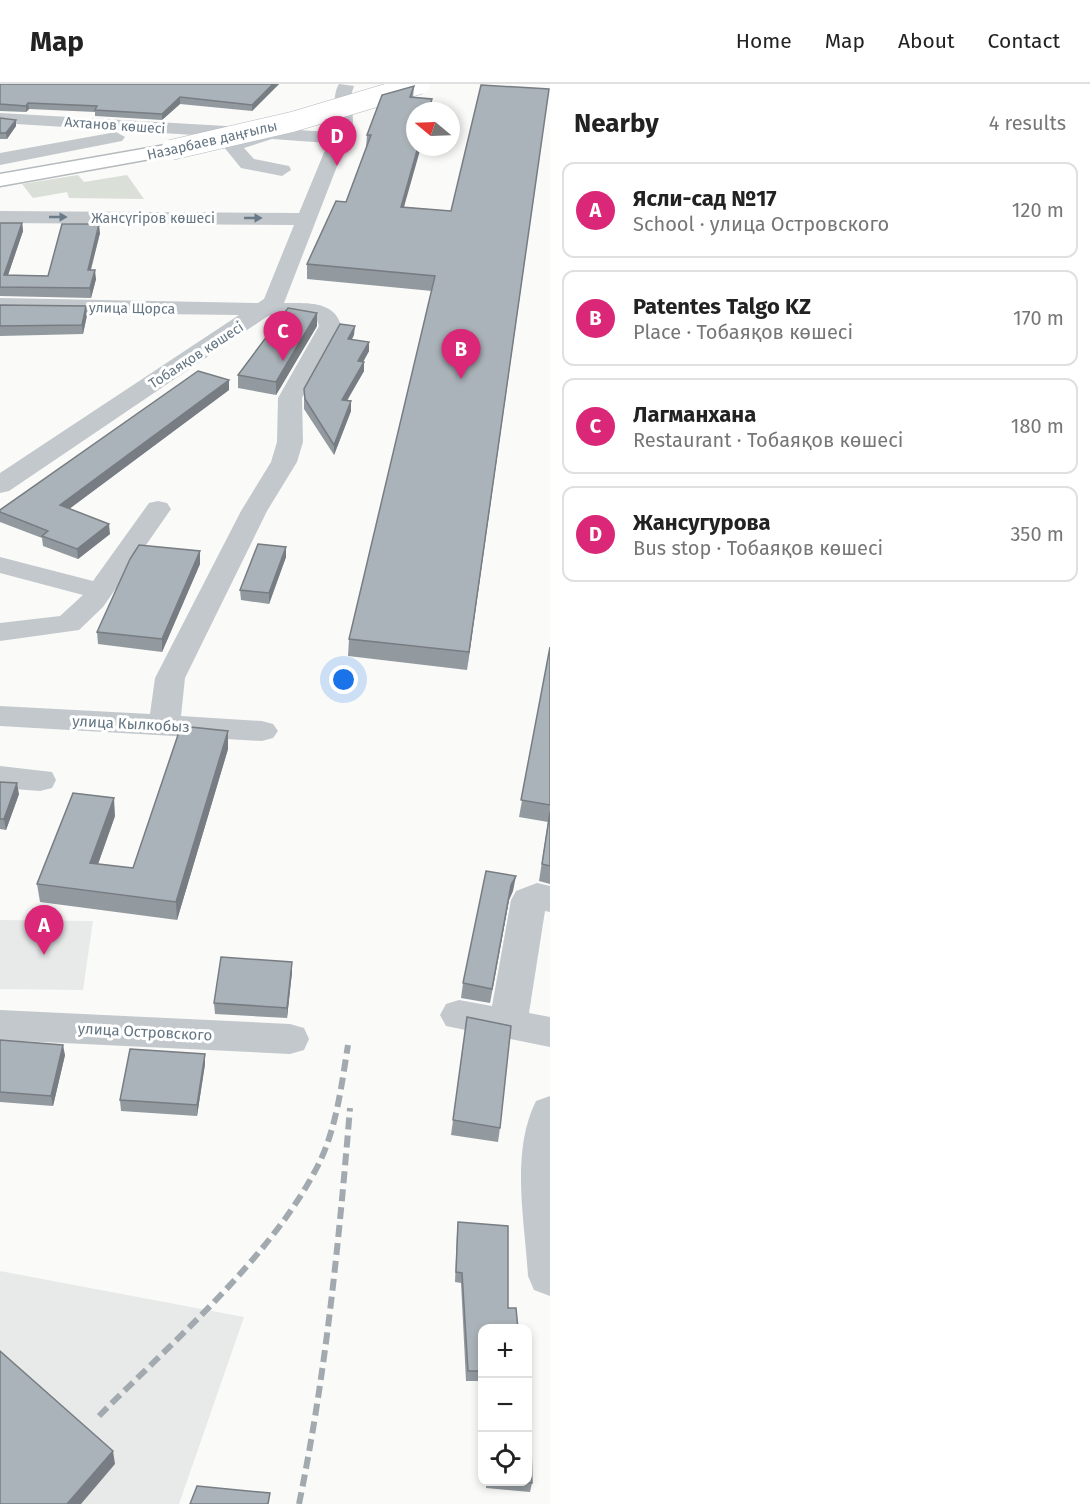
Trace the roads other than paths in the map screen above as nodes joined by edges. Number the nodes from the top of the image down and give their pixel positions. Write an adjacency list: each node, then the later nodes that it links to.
1 (342, 84): 7 (street, Тобаяқов көшесі)
2 (384, 84): 8 (main road, Назарбаев даңғылы)
3 (420, 84): 8 (main road, Назарбаев даңғылы, bridge)
4 (0, 118): 5 (street, Ахтанов көшесі)
5 (29, 120): 8 (street, Ахтанов көшесі); 9 (street)
6 (277, 135): 7 (street, Ахтанов көшесі); 8 (street, Ахтанов көшесі); 12 (street)
7 (339, 138): 15 (street, Тобаяқов көшесі)
8 (164, 140): 9 (street); 11 (main road, Назарбаев даңғылы); 13 (main road, Назарбаев даңғылы)
9 (25, 155): 10 (street)
10 (0, 159)
11 (0, 170)
12 (282, 170)
13 (0, 180)
14 (0, 217): 15 (street, Жансүгіров көшесі, one-way to 15)
15 (307, 219): 17 (street, Тобаяқов көшесі)
16 (0, 305): 17 (street, улица Щорса)
17 (264, 310): 18 (street, Тобаяқов көшесі); 24 (street, улица Щорса)
18 (0, 485)
19 (158, 509): 21 (street)
20 (0, 565): 21 (street)
21 (100, 591): 22 (street)
22 (0, 632)
23 (0, 716): 24 (street, улица Кылкобыз)
24 (164, 725): 25 (street, улица Кылкобыз)
25 (262, 731)
26 (0, 777): 27 (street)
27 (40, 780)
28 (550, 898): 30 (street)
29 (459, 1015): 30 (street)
30 (508, 1024): 32 (street)
31 (0, 1025): 33 (street, улица Островского)
32 (550, 1032)
33 (290, 1039)
34 (550, 1113): 35 (street)
35 (550, 1276)

